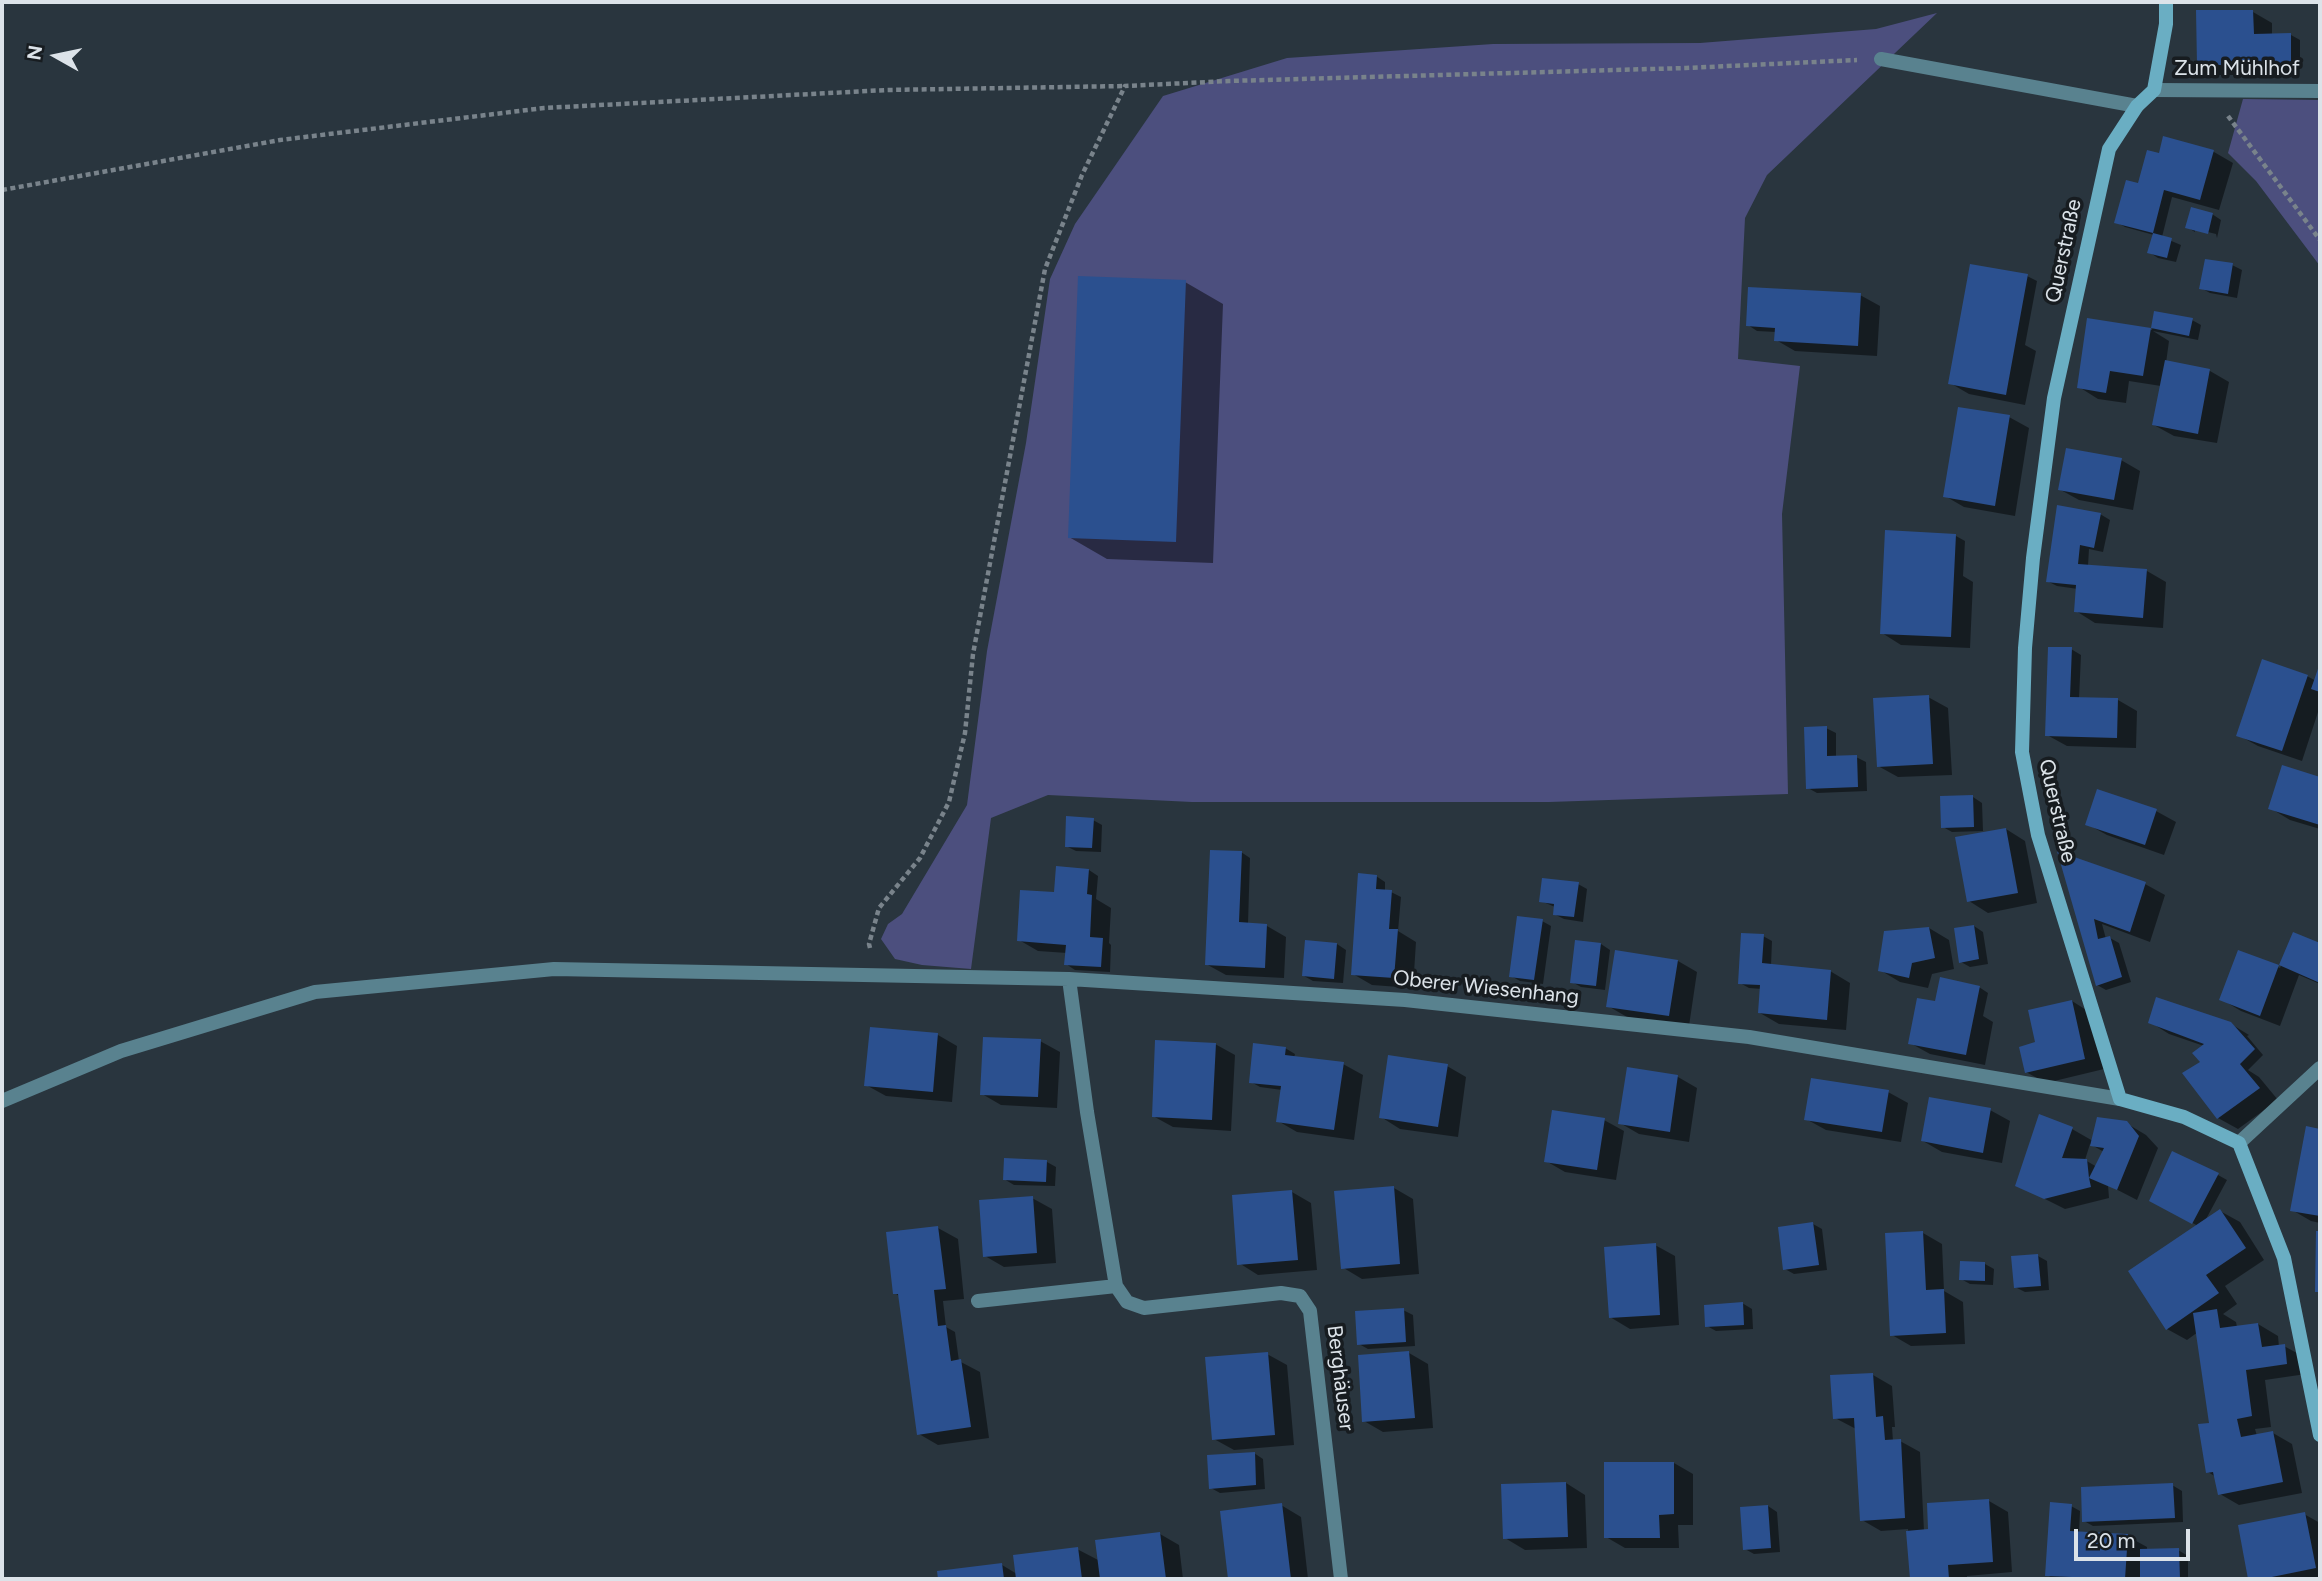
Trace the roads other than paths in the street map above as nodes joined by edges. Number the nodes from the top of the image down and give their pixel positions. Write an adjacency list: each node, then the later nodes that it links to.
1 (2166, 2): 3 (street)
2 (1881, 59): 5 (street)
3 (2154, 90): 4 (street, Zum Mühlhof); 5 (street, Querstraße)
4 (2320, 91)
5 (2137, 106): 8 (street, Querstraße)
6 (1069, 979): 8 (street, Oberer Wiesenhang); 9 (street, Oberer Wiesenhang); 11 (street)
7 (2320, 1068): 10 (street)
8 (2120, 1099): 10 (street)
9 (2, 1101)
10 (2239, 1143): 13 (street)
11 (1116, 1286): 12 (street); 14 (street, Berghäuser)
12 (978, 1301)
13 (2320, 1435)
14 (1341, 1579)

